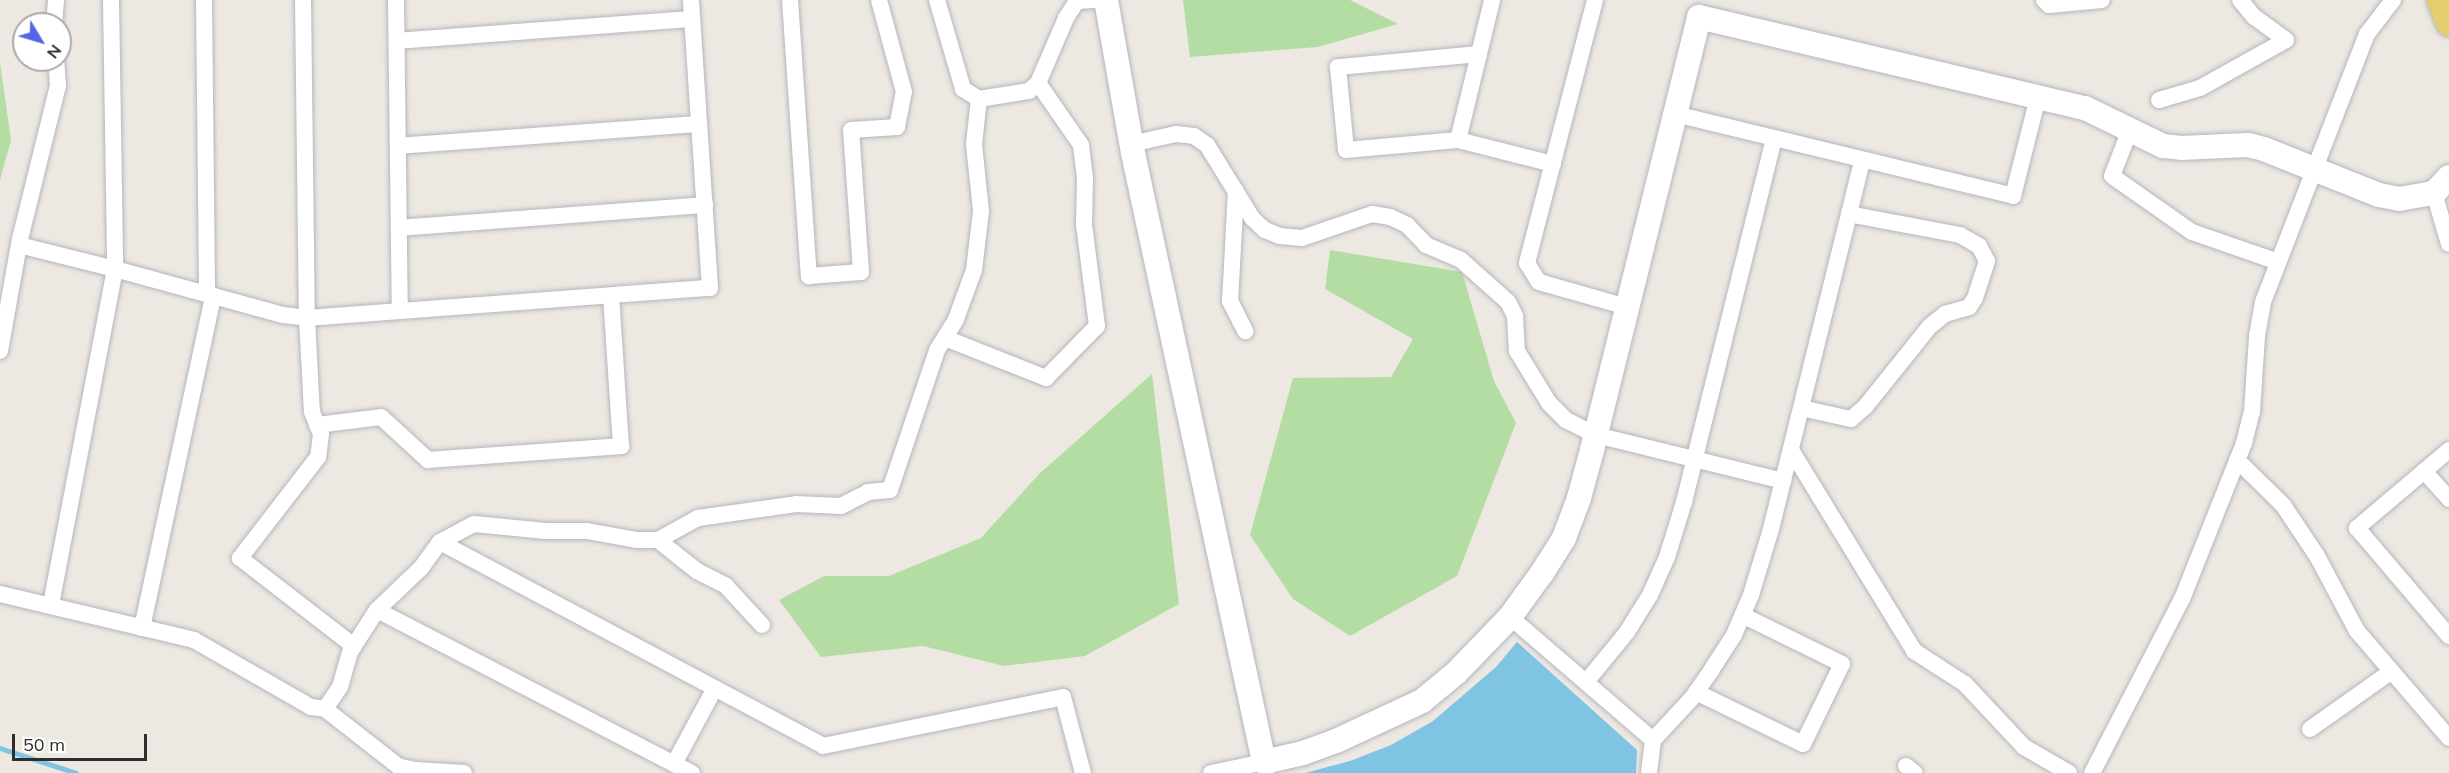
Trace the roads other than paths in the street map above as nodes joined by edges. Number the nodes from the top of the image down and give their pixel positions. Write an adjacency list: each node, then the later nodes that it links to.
1 (111, 0): 46 (street)
2 (204, 0): 47 (street)
3 (303, 0): 51 (street)
4 (396, 0): 21 (street)
5 (690, 0): 19 (street)
6 (790, 0): 7 (street)
7 (879, 0)
8 (937, 0): 26 (street)
9 (1094, 0): 24 (street)
10 (1106, 0): 33 (street)
11 (1492, 0): 22 (street)
12 (1595, 0): 36 (street)
13 (2044, 0): 14 (street)
14 (2102, 0)
15 (2240, 0): 27 (street)
16 (2393, 0): 37 (street)
17 (2440, 0): 20 (main road)
18 (1701, 9): 25 (street); 28 (street)
19 (692, 19): 21 (street); 29 (street)
20 (2449, 22)
21 (397, 40): 34 (street)
22 (1479, 54): 32 (street); 32 (street)
23 (57, 72): 44 (street)
24 (1038, 83): 26 (street); 53 (street)
25 (2038, 97): 30 (street); 35 (street)
26 (979, 99): 53 (street)
27 (2159, 100)
28 (1675, 114): 31 (street); 49 (street)
29 (699, 124): 34 (street); 40 (street)
30 (2130, 130): 37 (street); 45 (street)
31 (1774, 138): 35 (street); 60 (street)
32 (1458, 140): 36 (street)
33 (1131, 144): 39 (street); 85 (street)
34 (398, 146): 42 (street)
35 (1862, 160): 41 (street)
36 (1553, 164): 49 (street)
37 (2315, 168): 38 (street); 45 (street)
38 (2441, 185): 43 (street)
39 (1236, 191): 52 (street); 57 (street)
40 (705, 205): 42 (street); 48 (street)
41 (1849, 214): 55 (street); 55 (street)
42 (399, 228): 50 (street)
43 (2449, 244)
44 (19, 245): 46 (street); 54 (street)
45 (2278, 262): 61 (street)
46 (115, 269): 47 (street); 68 (street)
47 (210, 295): 51 (street); 73 (street)
48 (611, 296): 50 (street); 56 (street)
49 (1627, 307): 57 (street)
50 (400, 311): 51 (street)
51 (307, 318): 56 (street)
52 (1245, 331)
53 (945, 338): 65 (street)
54 (0, 351)
55 (1801, 408): 58 (street)
56 (317, 425): 75 (street)
57 (1596, 435): 60 (street); 71 (street)
58 (1791, 450): 63 (street); 91 (street)
59 (2449, 450): 62 (street)
60 (1695, 459): 63 (street); 77 (street)
61 (2237, 460): 76 (street); 92 (street)
62 (2424, 471): 64 (street); 74 (street)
63 (1783, 481): 70 (street)
64 (2449, 500)
65 (658, 540): 66 (street); 72 (street)
66 (440, 542): 69 (street); 78 (street)
67 (0, 594): 68 (street)
68 (51, 606): 73 (street)
69 (377, 610): 75 (street); 84 (street)
70 (1742, 615): 79 (street); 79 (street)
71 (1510, 617): 77 (street); 85 (street)
72 (762, 625)
73 (142, 628): 80 (street)
74 (2449, 636)
75 (354, 646): 80 (street)
76 (2392, 671): 81 (street); 82 (street)
77 (1586, 682): 83 (street)
78 (715, 688): 84 (street); 88 (street)
79 (1696, 692): 83 (street)
80 (325, 709): 86 (street)
81 (2310, 729)
82 (2449, 738)
83 (1653, 740): 90 (street)
84 (674, 764): 87 (street)
85 (1265, 767): 89 (street)
86 (464, 773)
87 (692, 773)
88 (1083, 773)
89 (1210, 773)
90 (1649, 773)
91 (2069, 773)
92 (2092, 773)

